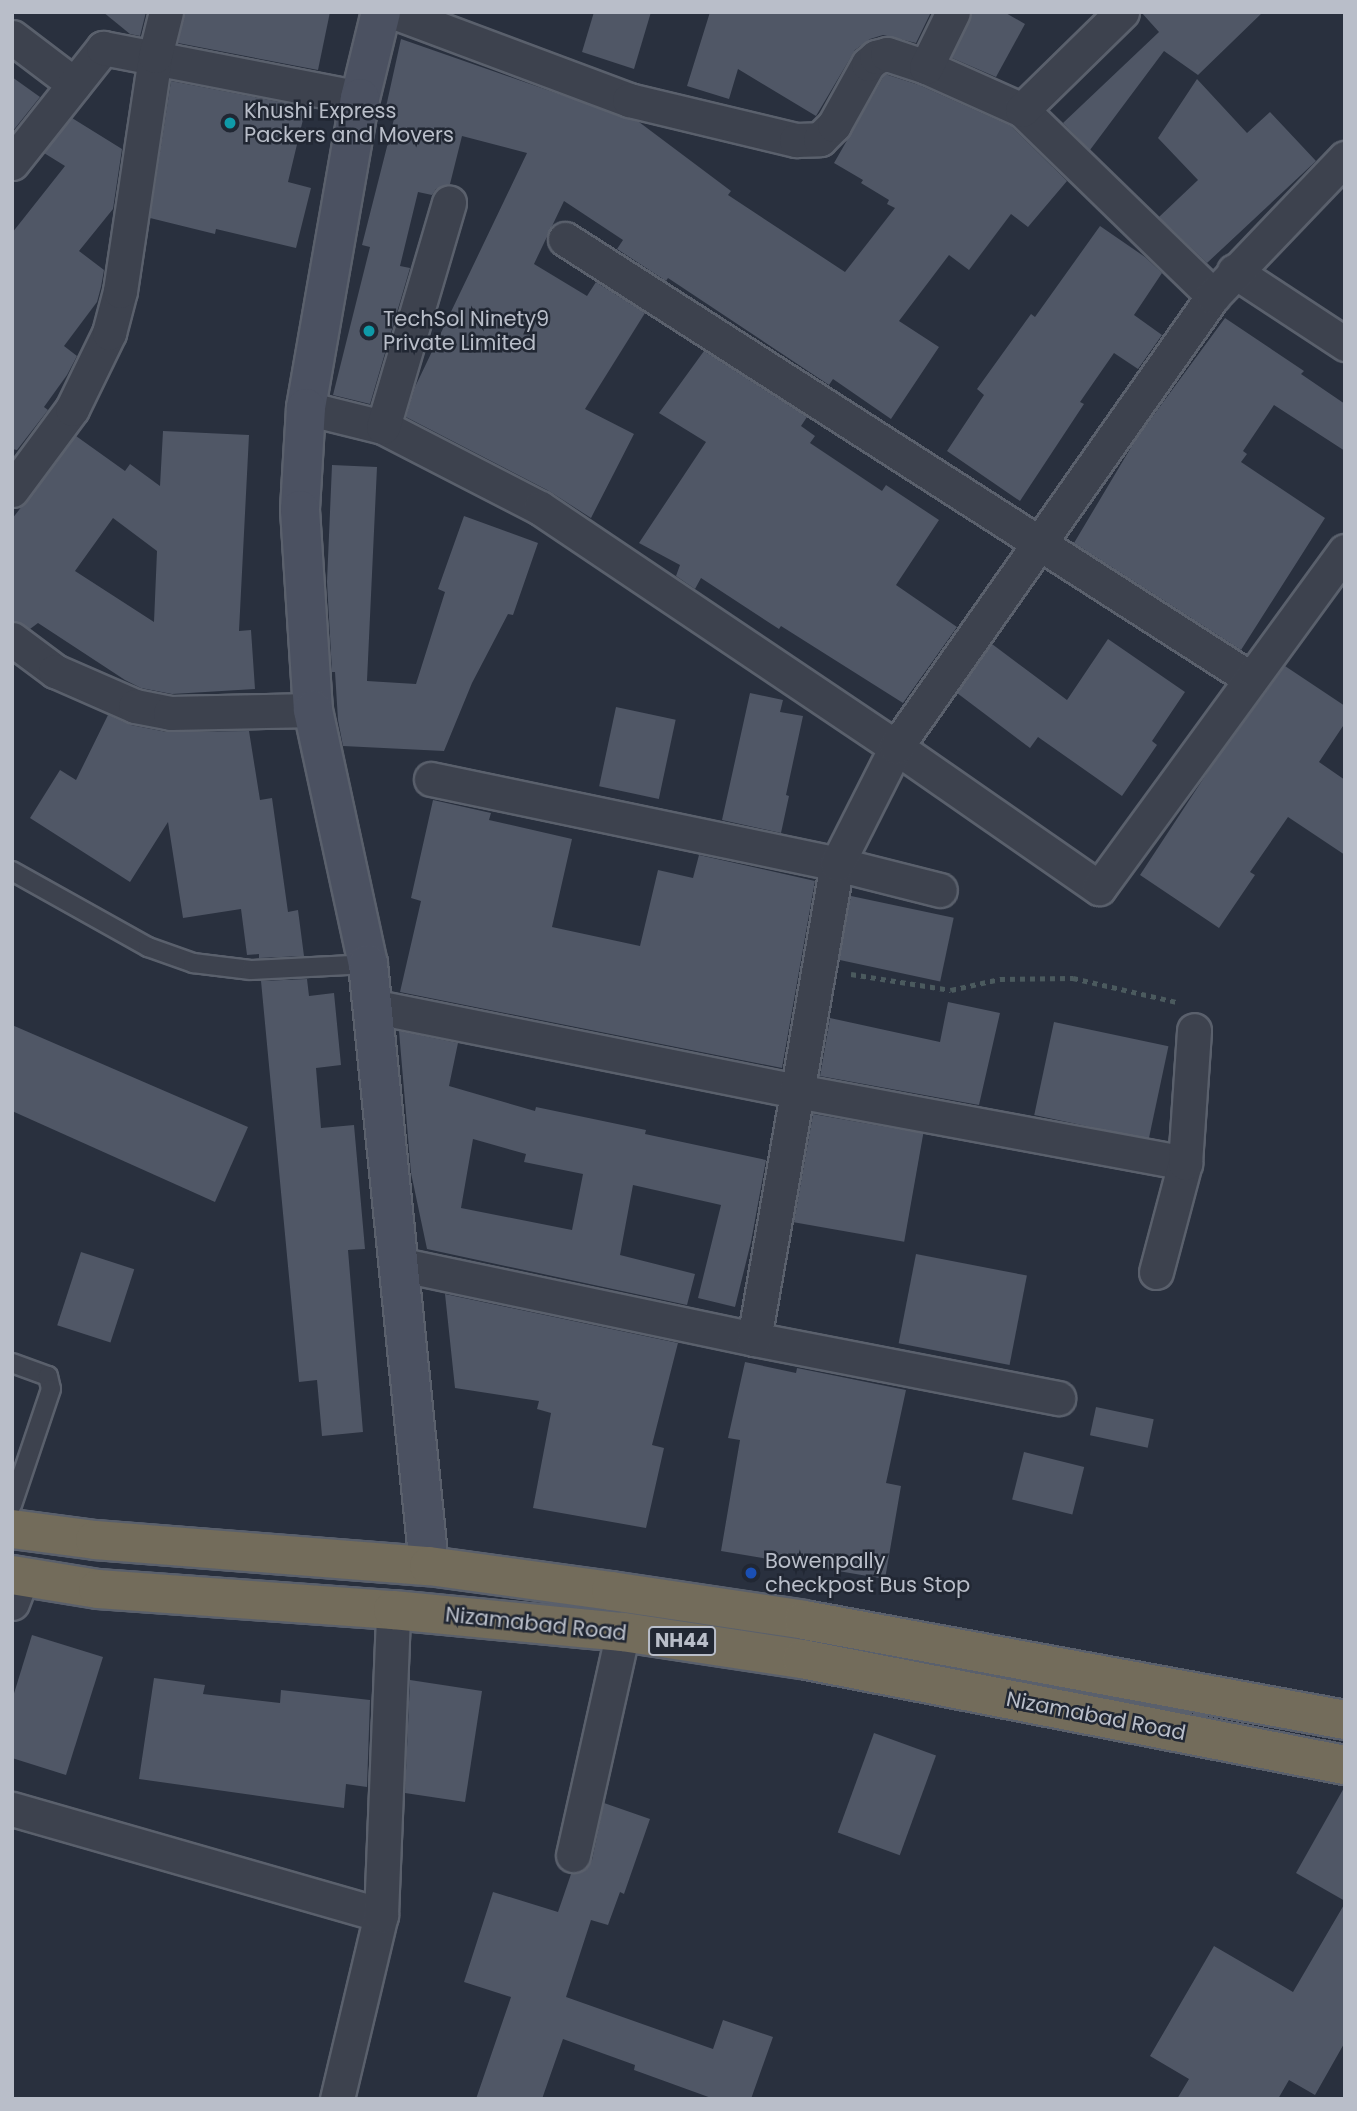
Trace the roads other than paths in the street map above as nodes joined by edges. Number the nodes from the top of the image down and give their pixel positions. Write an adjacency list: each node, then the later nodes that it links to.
1 (166, 12): 7 (street)
2 (381, 12): 10 (street)
3 (394, 12): 8 (street)
4 (953, 12): 8 (street)
5 (1122, 12): 11 (street)
6 (12, 37): 9 (street)
7 (155, 56): 9 (street); 10 (street); 21 (street)
8 (926, 67): 11 (street)
9 (75, 84): 13 (street)
10 (360, 98): 19 (street)
11 (1022, 110): 17 (street)
12 (1345, 158): 16 (street)
13 (12, 163)
14 (449, 203): 20 (street)
15 (565, 239): 22 (street)
16 (1234, 271): 17 (street); 18 (street)
17 (1213, 296): 22 (street)
18 (1345, 344)
19 (306, 408): 20 (street); 26 (street)
20 (383, 427): 27 (street)
21 (12, 490)
22 (1042, 542): 25 (street); 27 (street)
23 (1345, 551): 25 (street)
24 (12, 639): 26 (street)
25 (1251, 679): 27 (street)
26 (313, 710): 32 (street)
27 (896, 747): 29 (street)
28 (431, 779): 29 (street)
29 (836, 864): 31 (street); 35 (street)
30 (12, 871): 32 (lane)
31 (940, 890)
32 (368, 964): 33 (street)
33 (371, 1006): 35 (street); 37 (street)
34 (1194, 1030): 36 (street)
35 (797, 1091): 36 (street); 39 (street)
36 (1185, 1163): 38 (street)
37 (398, 1264): 39 (street); 44 (street)
38 (1156, 1272)
39 (754, 1339): 41 (street)
40 (12, 1363): 42 (lane)
41 (1058, 1398)
42 (12, 1505)
43 (12, 1529): 44 (highway, Nizamabad Road / NH44)
44 (429, 1566): 48 (highway, Nizamabad Road / NH44)
45 (16, 1585): 46 (highway, Nizamabad Road / NH44)
46 (393, 1610): 47 (highway, Nizamabad Road / NH44); 52 (street)
47 (623, 1632): 49 (highway, Nizamabad Road / NH44); 51 (street)
48 (1343, 1715)
49 (1345, 1765)
50 (12, 1809): 52 (street)
51 (573, 1855)
52 (382, 1915): 53 (street)
53 (337, 2099)

